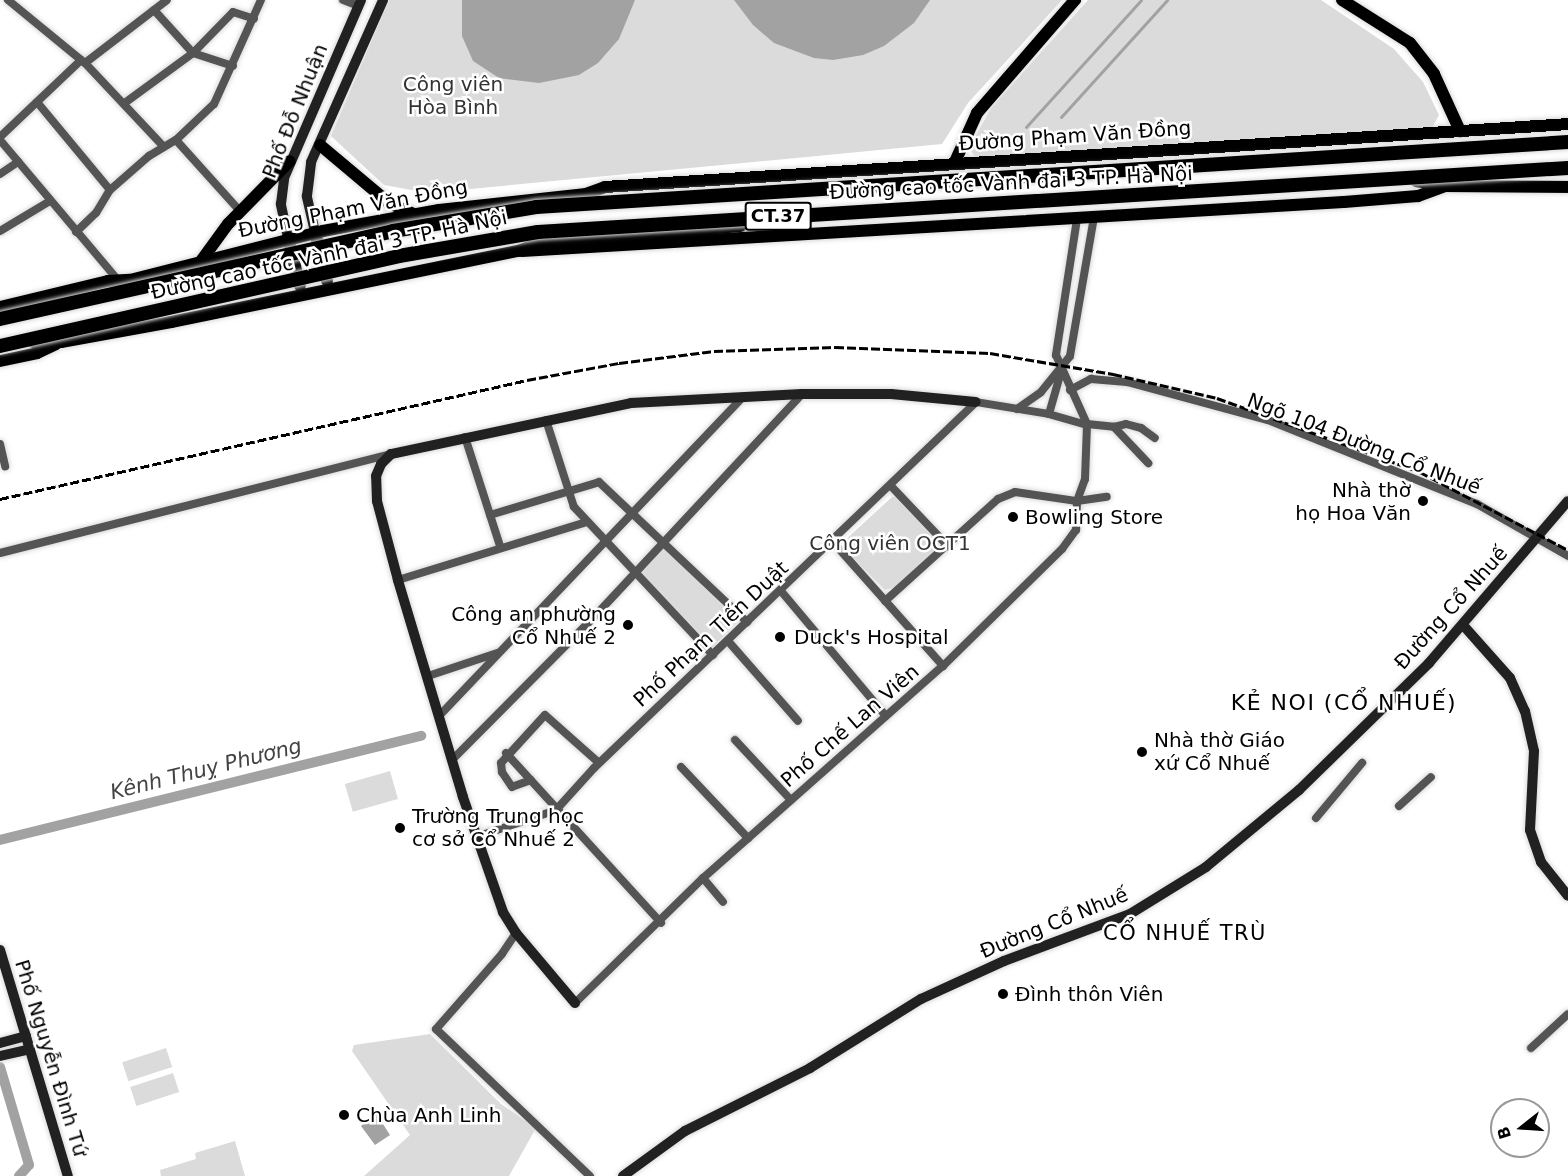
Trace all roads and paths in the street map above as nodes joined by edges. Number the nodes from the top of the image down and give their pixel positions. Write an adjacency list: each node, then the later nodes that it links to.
1 (8, 0): 12 (street)
2 (167, 0): 9 (street)
3 (261, 0): 10 (street)
4 (343, 0): 8 (street)
5 (383, 0): 22 (street, Phố Đỗ Nhuận)
6 (1075, 0): 26 (main road)
7 (1342, 0): 17 (main road)
8 (360, 3): 24 (street, Phố Đỗ Nhuận)
9 (154, 10): 11 (street); 12 (street)
10 (254, 19): 11 (street); 13 (street)
11 (193, 54): 13 (street); 15 (street)
12 (83, 61): 14 (street); 15 (street)
13 (234, 66): 20 (street)
14 (37, 102): 19 (street); 31 (street)
15 (126, 102): 23 (street)
16 (1568, 124): 17 (main road, Đường Phạm Văn Đồng)
17 (1460, 131): 26 (main road, Đường Phạm Văn Đồng)
18 (1568, 137): 32 (main road, Đường Phạm Văn Đồng)
19 (0, 138): 25 (street)
20 (176, 140): 23 (street); 34 (street)
21 (1568, 142): 48 (highway, Đường cao tốc Vành đai 3 TP. Hà Nội / CT.37, bridge)
22 (320, 145): 35 (main road); 40 (street, Phố Đỗ Nhuận)
23 (164, 147): 31 (street)
24 (290, 161): 34 (main road); 41 (street, Phố Đỗ Nhuận)
25 (18, 162): 28 (street); 33 (street)
26 (954, 164): 32 (main road, Đường Phạm Văn Đồng)
27 (1568, 168): 50 (highway, Đường cao tốc Vành đai 3 TP. Hà Nội / CT.37, bridge)
28 (0, 174)
29 (1447, 186): 30 (main road); 36 (main road); 42 (main road)
30 (1568, 187)
31 (110, 190): 39 (street)
32 (586, 194): 35 (main road, Đường Phạm Văn Đồng)
33 (50, 201): 38 (street); 39 (street)
34 (240, 211): 43 (main road)
35 (415, 214): 40 (main road, Đường Phạm Văn Đồng)
36 (1094, 218): 37 (main road); 53 (street)
37 (1077, 219): 42 (main road); 53 (street)
38 (0, 231)
39 (76, 232): 44 (street)
40 (315, 232): 41 (main road, Đường Phạm Văn Đồng); 45 (main road)
41 (288, 238): 43 (main road, Đường Phạm Văn Đồng); 46 (main road)
42 (518, 251): 45 (main road)
43 (201, 261): 44 (main road, Đường Phạm Văn Đồng)
44 (124, 280): 47 (main road, Đường Phạm Văn Đồng); 48 (main road, Đường Phạm Văn Đồng)
45 (328, 288): 46 (main road)
46 (302, 294): 49 (main road)
47 (0, 307)
48 (0, 318)
49 (61, 342): 51 (main road); 52 (main road)
50 (0, 346)
51 (0, 350)
52 (0, 361)
53 (1063, 365): 54 (street); 58 (street); 59 (street)
54 (1070, 390): 61 (street); 77 (street, Ngõ 104 Đường Cổ Nhuế)
55 (802, 394): 56 (street); 57 (street); 80 (street)
56 (744, 396): 60 (street); 74 (street)
57 (975, 402): 58 (street); 69 (street, Phố Phạm Tiến Duật)
58 (1017, 409): 59 (street)
59 (1049, 414): 61 (street)
60 (546, 420): 63 (street); 70 (street)
61 (1087, 424): 62 (street); 72 (street, Phố Chế Lan Viên)
62 (1114, 427): 64 (street); 67 (street)
63 (465, 437): 66 (street); 75 (street)
64 (1155, 438)
65 (0, 444): 68 (street)
66 (391, 454): 83 (street); 86 (street)
67 (1148, 463)
68 (5, 466)
69 (891, 486): 79 (street, Phố Phạm Tiến Duật); 82 (street)
70 (568, 490): 74 (street); 75 (street); 76 (street)
71 (1107, 497): 72 (street)
72 (1077, 501): 82 (street); 94 (street, Phố Chế Lan Viên)
73 (1568, 501): 77 (street, Đường Cổ Nhuế)
74 (633, 512): 78 (street); 80 (street)
75 (490, 515): 81 (street)
76 (586, 522): 78 (street); 81 (street)
77 (1536, 538): 84 (street, Ngõ 104 Đường Cổ Nhuế); 90 (street, Đường Cổ Nhuế)
78 (604, 542): 85 (street); 92 (street)
79 (833, 542): 87 (street, Phố Phạm Tiến Duật); 88 (street)
80 (663, 543): 85 (street); 89 (street)
81 (500, 546): 86 (street)
82 (948, 546): 88 (street)
83 (0, 553)
84 (1568, 556)
85 (634, 573): 93 (street); 101 (street)
86 (398, 580): 95 (street)
87 (781, 591): 89 (street, Phố Phạm Tiến Duật); 97 (street)
88 (885, 601): 94 (street)
89 (747, 622): 91 (street, Phố Phạm Tiến Duật)
90 (1463, 625): 114 (street); 128 (street, Đường Cổ Nhuế)
91 (728, 641): 93 (street, Phố Phạm Tiến Duật); 98 (street)
92 (500, 652): 95 (street); 96 (street)
93 (713, 655): 102 (street, Phố Phạm Tiến Duật)
94 (943, 666): 97 (street, Phố Chế Lan Viên)
95 (428, 676): 96 (street)
96 (439, 716): 101 (street)
97 (886, 716): 107 (street, Phố Chế Lan Viên)
98 (798, 721)
99 (735, 740): 107 (street)
100 (506, 753): 102 (street); 106 (street); 106 (street)
101 (453, 759): 111 (street)
102 (599, 763): 109 (street, Phố Phạm Tiến Duật)
103 (1362, 763): 110 (street)
104 (681, 767): 112 (street)
105 (1431, 777): 108 (street)
106 (531, 780): 109 (street)
107 (790, 800): 112 (street, Phố Chế Lan Viên)
108 (1399, 806)
109 (556, 810): 111 (street, Phố Phạm Tiến Duật); 116 (street)
110 (1316, 818)
111 (476, 837): 117 (street)
112 (748, 838): 113 (street, Phố Chế Lan Viên)
113 (703, 878): 115 (street); 116 (street, Phố Chế Lan Viên)
114 (1568, 896)
115 (723, 902)
116 (661, 923): 119 (street, Phố Chế Lan Viên)
117 (516, 933): 119 (street); 127 (street)
118 (0, 950): 121 (street, Phố Nguyễn Đình Tứ)
119 (575, 1003)
120 (1568, 1014): 123 (street)
121 (26, 1036): 122 (street); 124 (street, Phố Nguyễn Đình Tứ)
122 (2, 1042)
123 (1532, 1048)
124 (30, 1049): 125 (street); 126 (street, Phố Nguyễn Đình Tứ)
125 (3, 1055)
126 (68, 1176)
127 (590, 1176)
128 (623, 1176)

